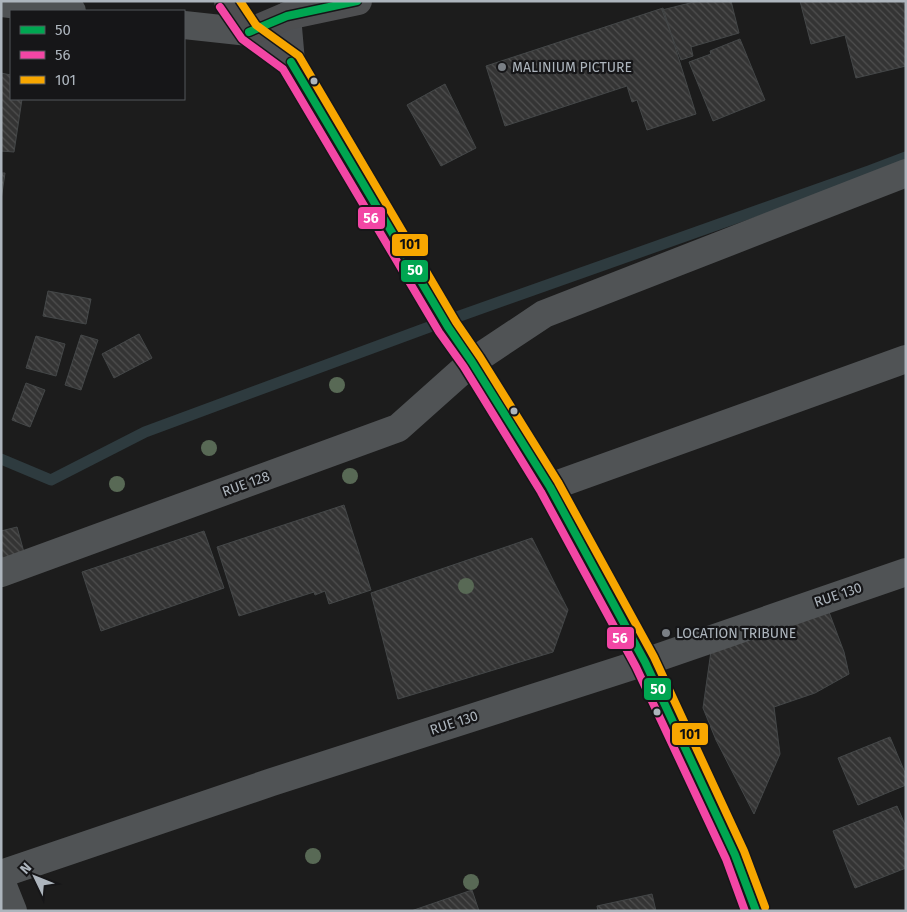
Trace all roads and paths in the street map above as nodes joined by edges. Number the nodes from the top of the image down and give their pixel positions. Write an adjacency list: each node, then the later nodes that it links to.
1 (228, 1): 7 (main road)
2 (358, 1): 4 (main road)
3 (1, 3): 5 (street)
4 (283, 8): 7 (main road); 8 (main road)
5 (63, 10)
6 (185, 25): 7 (street)
7 (248, 32): 8 (main road)
8 (291, 62): 11 (main road)
9 (906, 173): 11 (street, RUE 128)
10 (906, 358): 12 (street)
11 (472, 362): 12 (main road); 14 (street, RUE 128)
12 (550, 487): 15 (main road)
13 (906, 572): 15 (street, RUE 130)
14 (1, 573)
15 (645, 662): 16 (street, RUE 130); 19 (main road)
16 (1, 874)
17 (1, 881): 18 (street)
18 (13, 911)
19 (756, 911)

